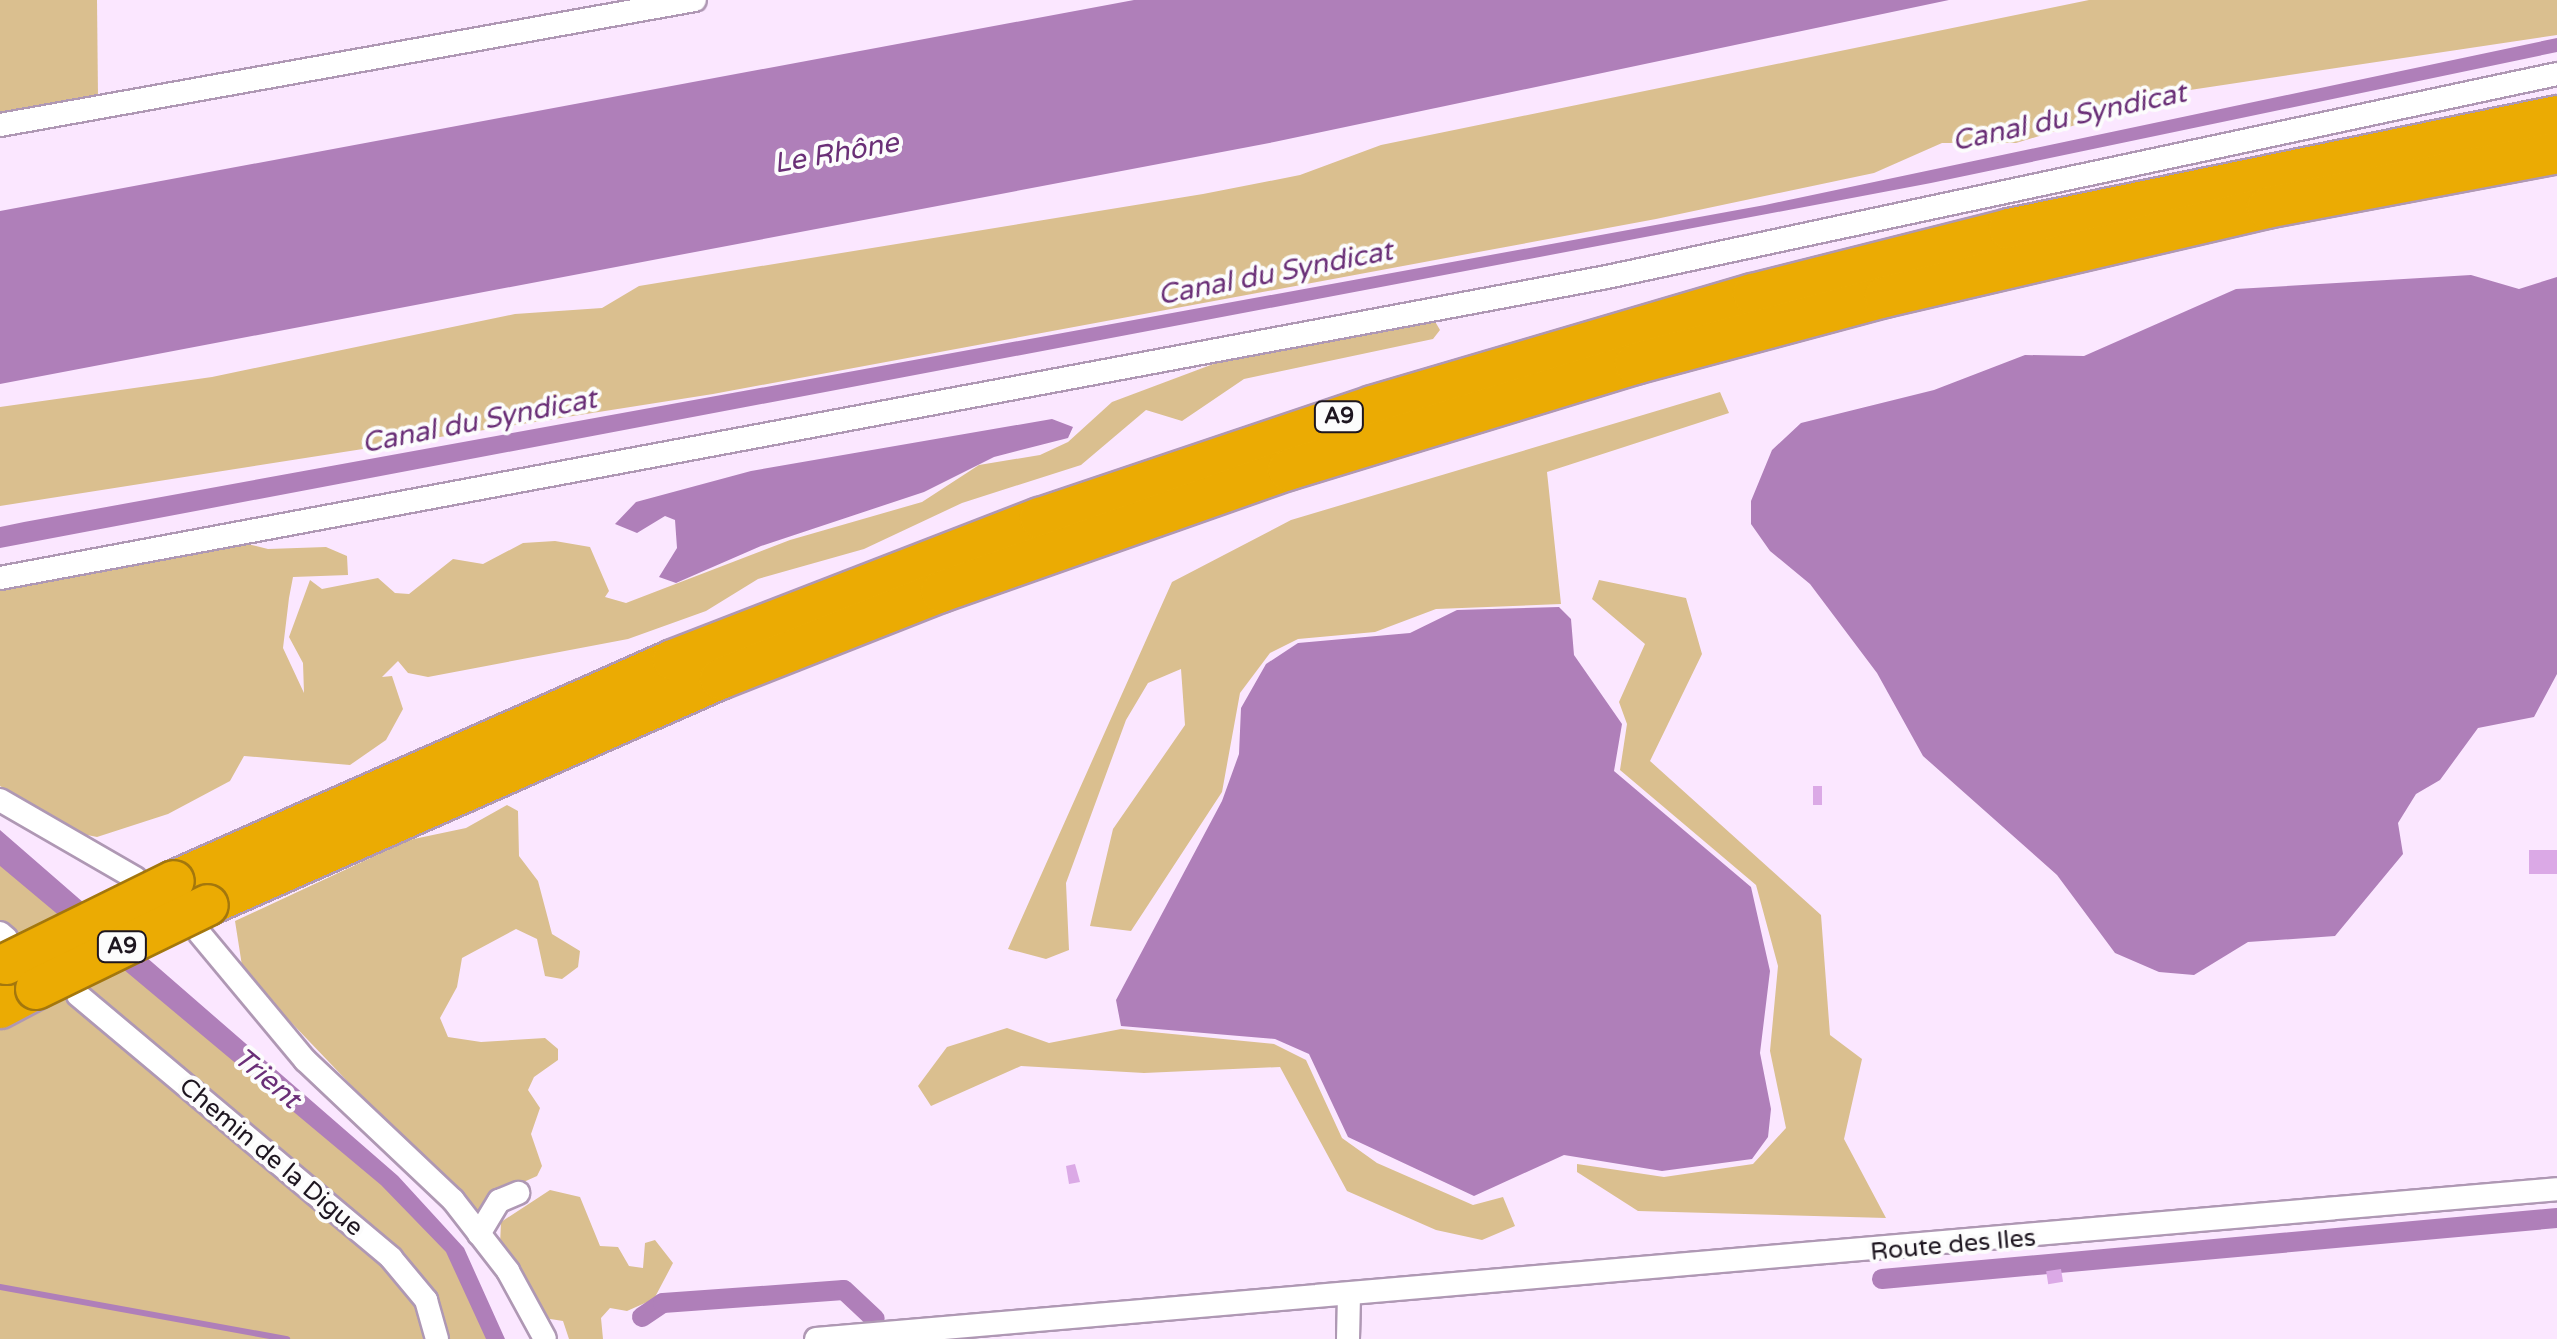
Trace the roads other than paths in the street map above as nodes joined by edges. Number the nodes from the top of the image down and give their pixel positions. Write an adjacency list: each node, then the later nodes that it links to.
1 (695, 0): 4 (street)
2 (2557, 74): 6 (street)
3 (2557, 116): 8 (highway, A9)
4 (0, 125)
5 (2557, 153): 9 (highway, A9)
6 (0, 578)
7 (0, 800): 8 (street)
8 (154, 880): 10 (highway, A9, bridge)
9 (204, 919): 10 (highway, A9, bridge); 15 (street)
10 (10, 958): 12 (highway, A9)
11 (78, 996): 17 (street, Chemin de la Digue)
12 (0, 1008)
13 (2557, 1189): 16 (street, Route des Iles)
14 (518, 1193): 15 (street)
15 (479, 1234): 18 (street)
16 (1349, 1296): 19 (street, Route des Iles); 20 (street)
17 (437, 1339)
18 (546, 1339)
19 (816, 1339)
20 (1348, 1339)

